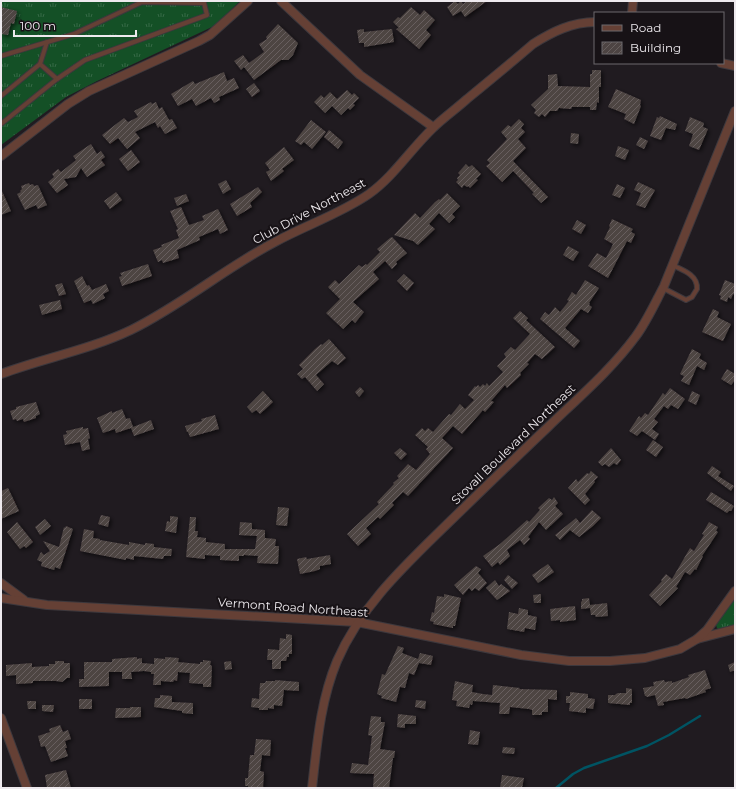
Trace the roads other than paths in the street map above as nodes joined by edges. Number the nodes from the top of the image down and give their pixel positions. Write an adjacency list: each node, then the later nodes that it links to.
1 (142, 1): 5 (lane); 8 (lane)
2 (248, 1): 18 (street)
3 (282, 1): 17 (street)
4 (633, 1): 6 (street)
5 (204, 2): 13 (lane)
6 (632, 12)
7 (594, 22): 17 (street, Club Drive Northeast)
8 (47, 42): 9 (lane); 10 (lane)
9 (1, 56)
10 (40, 64): 13 (lane); 14 (lane)
11 (724, 64): 12 (street)
12 (735, 66)
13 (57, 79): 16 (lane)
14 (1, 96)
15 (735, 111): 19 (street, Stovall Boulevard Northeast)
16 (1, 124)
17 (433, 127): 21 (street, Club Drive Northeast)
18 (1, 156)
19 (672, 265): 20 (street, Stovall Boulevard Northeast); 20 (lane)
20 (663, 288): 26 (street, Stovall Boulevard Northeast)
21 (1, 374)
22 (1, 583): 25 (street)
23 (735, 591): 28 (street, Vermont Road Northeast)
24 (1, 598): 25 (street, Vermont Road Northeast)
25 (27, 602): 26 (street, Vermont Road Northeast)
26 (357, 622): 28 (street, Vermont Road Northeast); 31 (street, Stovall Boulevard Northeast)
27 (735, 629): 28 (street, Vermont Road Northeast)
28 (697, 639)
29 (1, 718): 30 (street)
30 (27, 788)
31 (312, 788)

